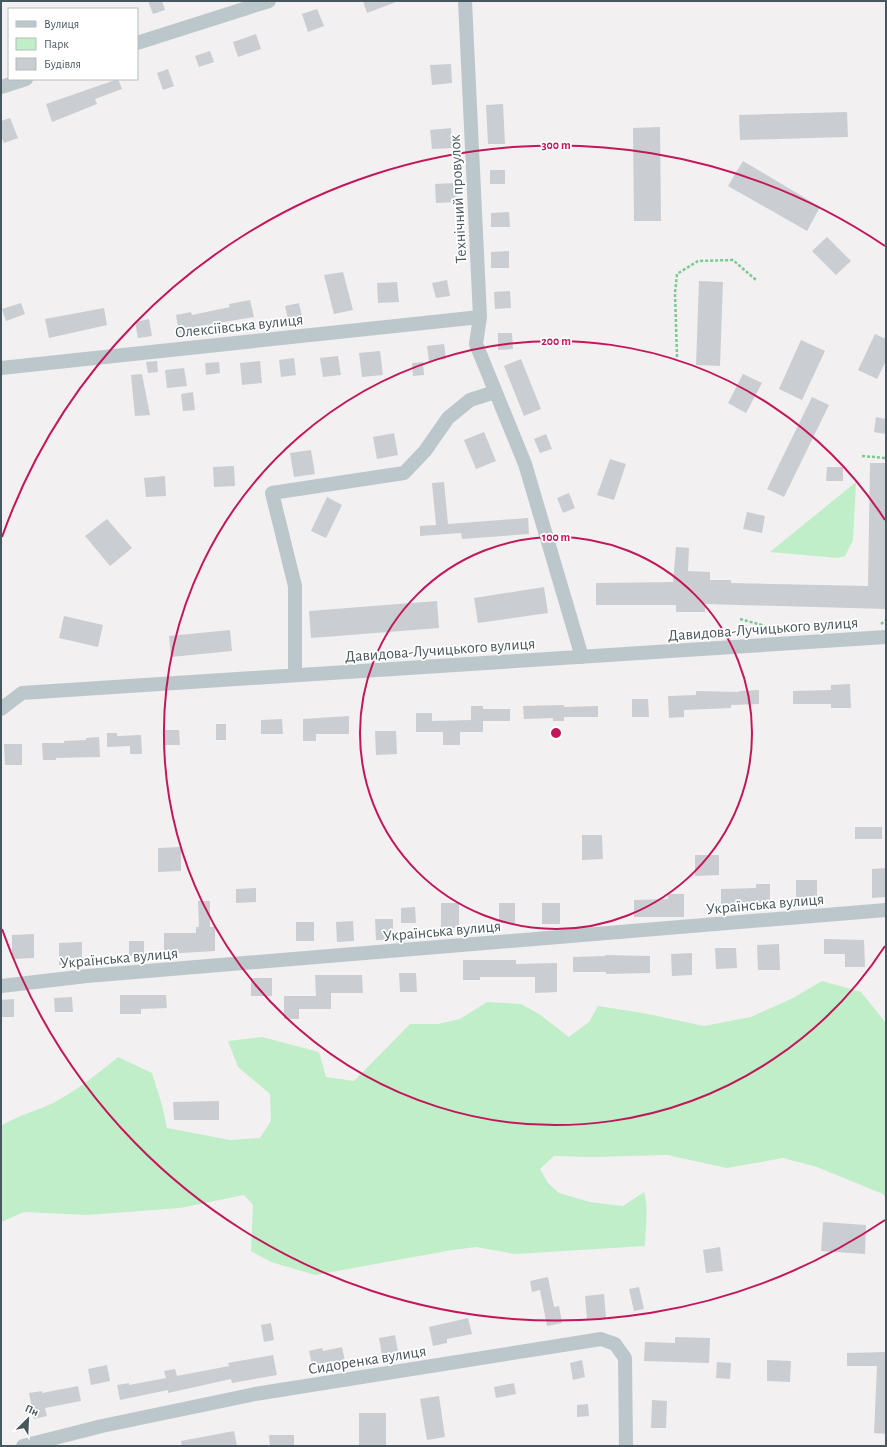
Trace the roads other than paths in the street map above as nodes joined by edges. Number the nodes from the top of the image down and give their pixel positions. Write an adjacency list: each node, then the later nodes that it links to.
1 (269, 1): 3 (street)
2 (465, 1): 6 (street, Технічний провулок)
3 (138, 43)
4 (23, 80): 5 (street)
5 (1, 87)
6 (480, 317): 7 (street, Олексіївська вулиця); 8 (street, Технічний провулок)
7 (1, 368)
8 (496, 392): 10 (street, Технічний провулок); 11 (street)
9 (886, 637): 10 (street, Давидова-Лучицького вулиця)
10 (582, 657): 11 (street, Давидова-Лучицького вулиця)
11 (295, 675): 12 (street, Давидова-Лучицького вулиця)
12 (1, 709)
13 (886, 910): 14 (street, Українська вулиця)
14 (1, 986)
15 (23, 1446): 16 (street, Сидоренка вулиця)
16 (626, 1446)

